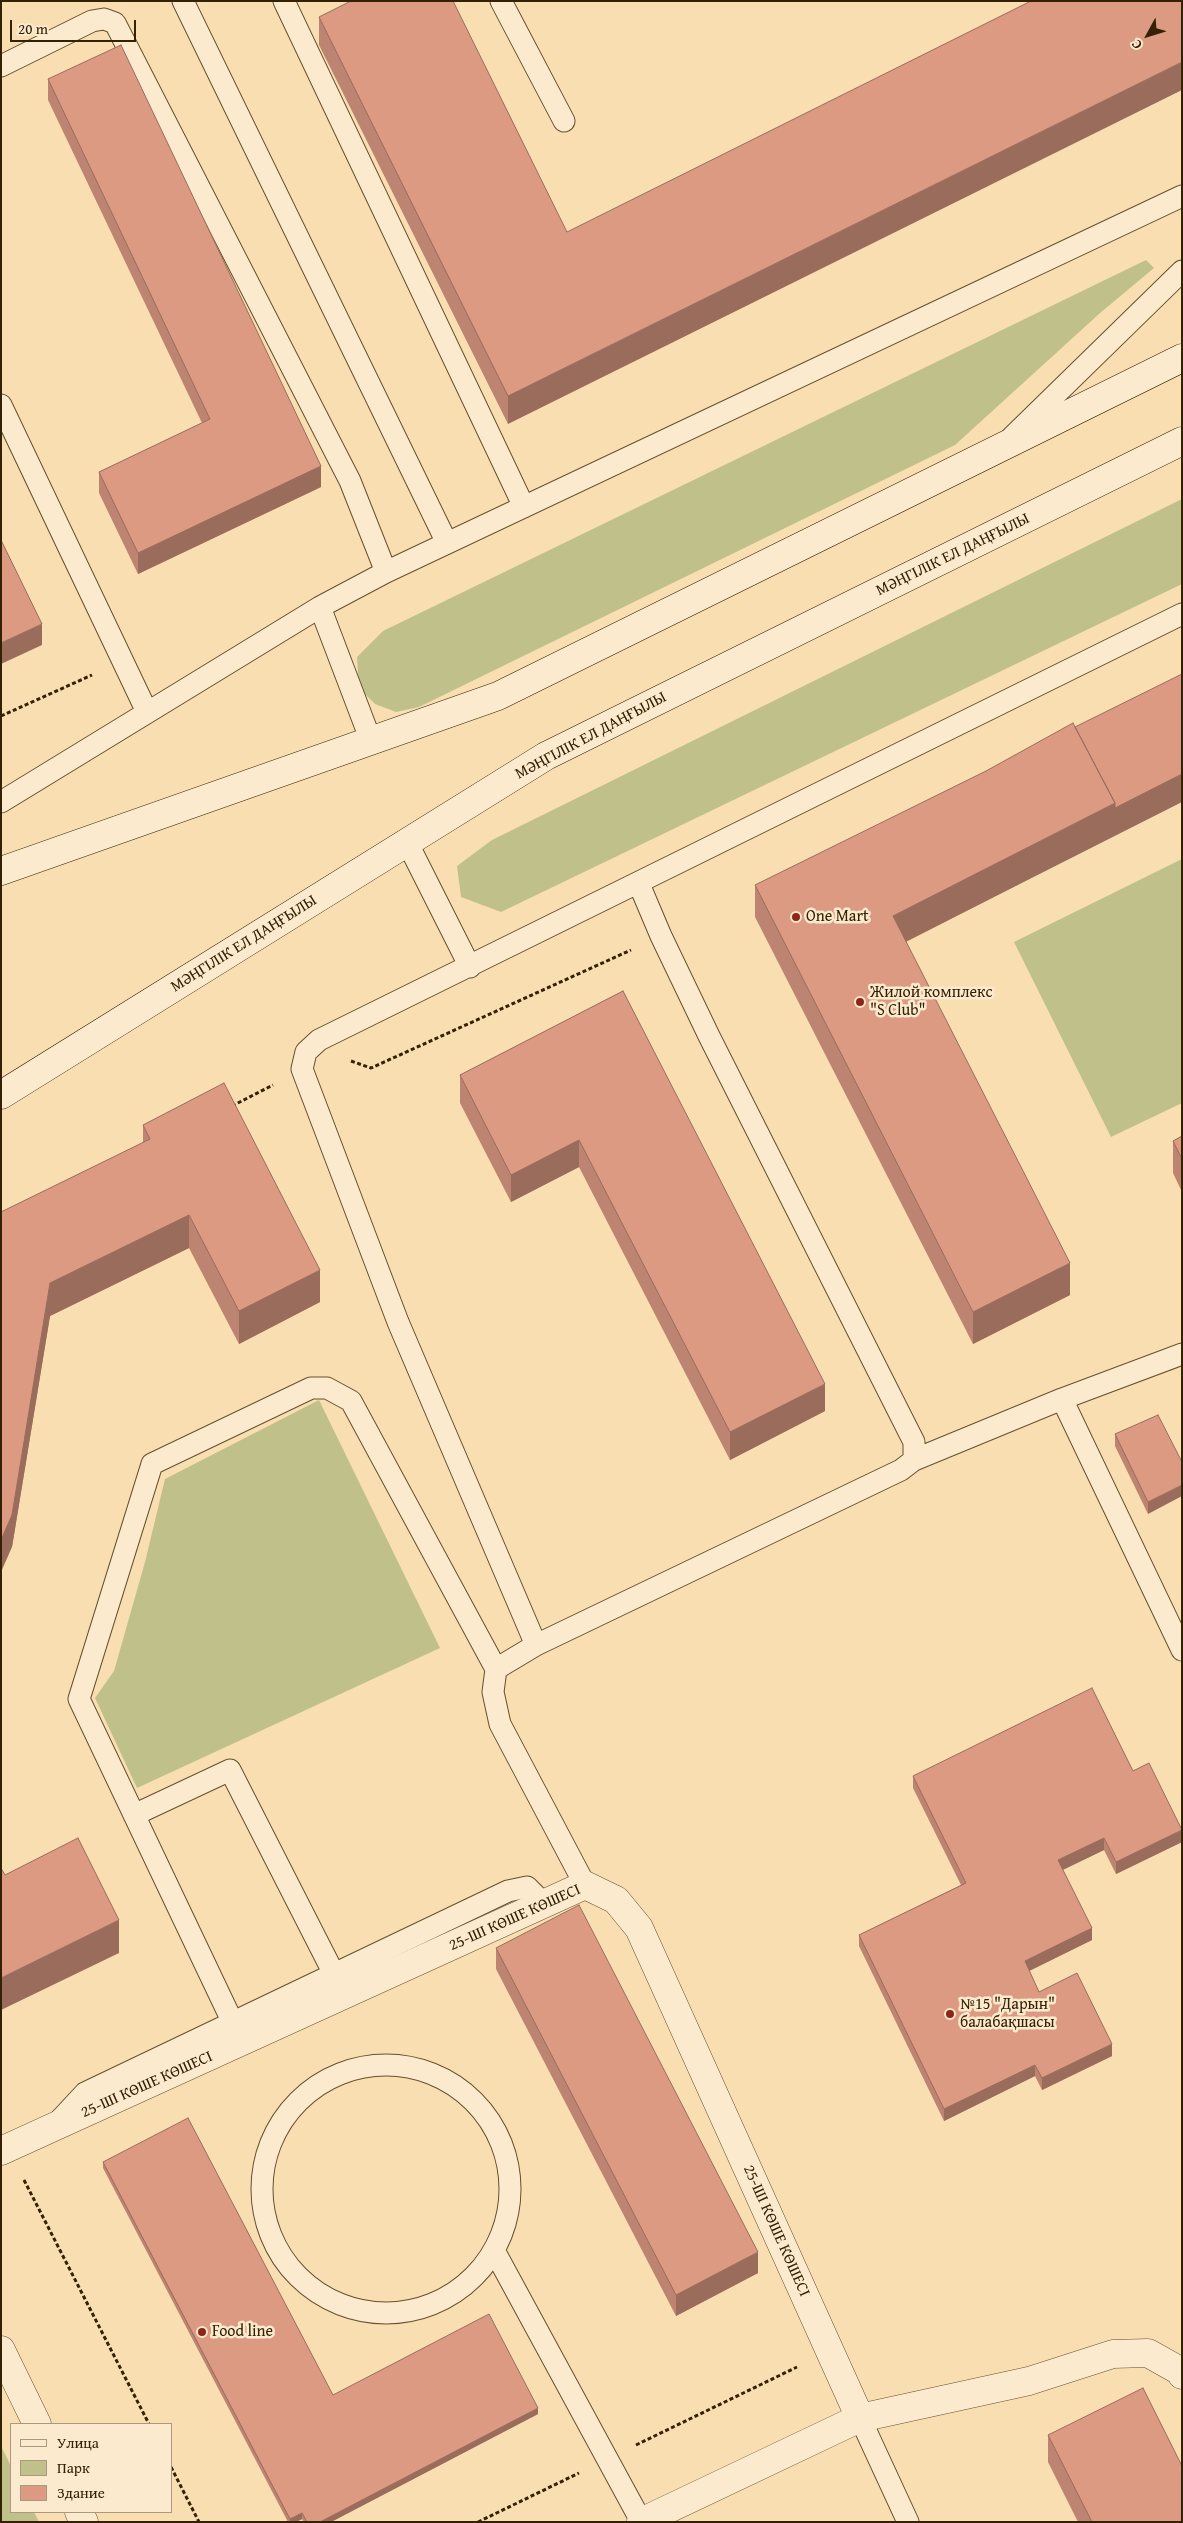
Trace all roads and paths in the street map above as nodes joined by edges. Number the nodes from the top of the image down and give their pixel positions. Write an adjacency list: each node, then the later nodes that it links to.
1 (183, 1): 13 (lane)
2 (284, 1): 12 (lane)
3 (501, 1): 5 (lane)
4 (1, 66): 14 (lane)
5 (564, 121)
6 (1182, 196): 12 (lane)
7 (1182, 271): 11 (lane)
8 (1182, 358): 11 (main road)
9 (1, 405): 17 (lane)
10 (1182, 442): 22 (main road, МӘҢГІЛІК ЕЛ ДАҢҒЫЛЫ)
11 (1001, 447): 20 (main road)
12 (524, 507): 13 (lane)
13 (447, 543): 14 (lane)
14 (386, 572): 15 (lane)
15 (320, 606): 18 (lane); 20 (lane)
16 (1182, 614): 24 (lane)
17 (123, 661): 18 (lane); 19 (path)
18 (147, 712): 21 (lane)
19 (1, 716)
20 (371, 741): 23 (main road)
21 (1, 802)
22 (407, 842): 26 (lane); 29 (main road, МӘҢГІЛІК ЕЛ ДАҢҒЫЛЫ)
23 (1, 871)
24 (639, 884): 25 (lane); 26 (lane)
25 (661, 936): 27 (path); 33 (lane)
26 (470, 967): 27 (lane)
27 (319, 1040): 28 (lane)
28 (302, 1069): 30 (path); 34 (lane)
29 (1, 1095)
30 (225, 1110)
31 (1182, 1354): 32 (lane)
32 (1062, 1399): 33 (lane); 35 (lane)
33 (914, 1460): 34 (lane)
34 (536, 1645): 36 (lane)
35 (1182, 1650)
36 (496, 1669): 37 (lane); 38 (lane)
37 (134, 1815): 40 (lane); 41 (lane)
38 (585, 1885): 39 (main road, 25-ШІ КӨШЕ КӨШЕСІ); 46 (main road, 25-ШІ КӨШЕ КӨШЕСІ)
39 (544, 1904): 40 (lane); 42 (main road, 25-ШІ КӨШЕ КӨШЕСІ)
40 (334, 1974): 41 (lane)
41 (233, 2022): 42 (lane)
42 (53, 2127): 43 (main road, 25-ШІ КӨШЕ КӨШЕСІ)
43 (4, 2149): 50 (path)
44 (496, 2254): 44 (lane); 51 (lane)
45 (1, 2350): 49 (main road)
46 (830, 2351): 48 (main road, 25-ШІ КӨШЕ КӨШЕСІ); 51 (path)
47 (1182, 2375): 48 (main road)
48 (860, 2418): 55 (main road); 56 (lane)
49 (37, 2423)
50 (148, 2423)
51 (607, 2459): 54 (path); 55 (lane)
52 (172, 2469): 53 (path)
53 (200, 2522)
54 (478, 2522)
55 (641, 2522)
56 (908, 2522)

